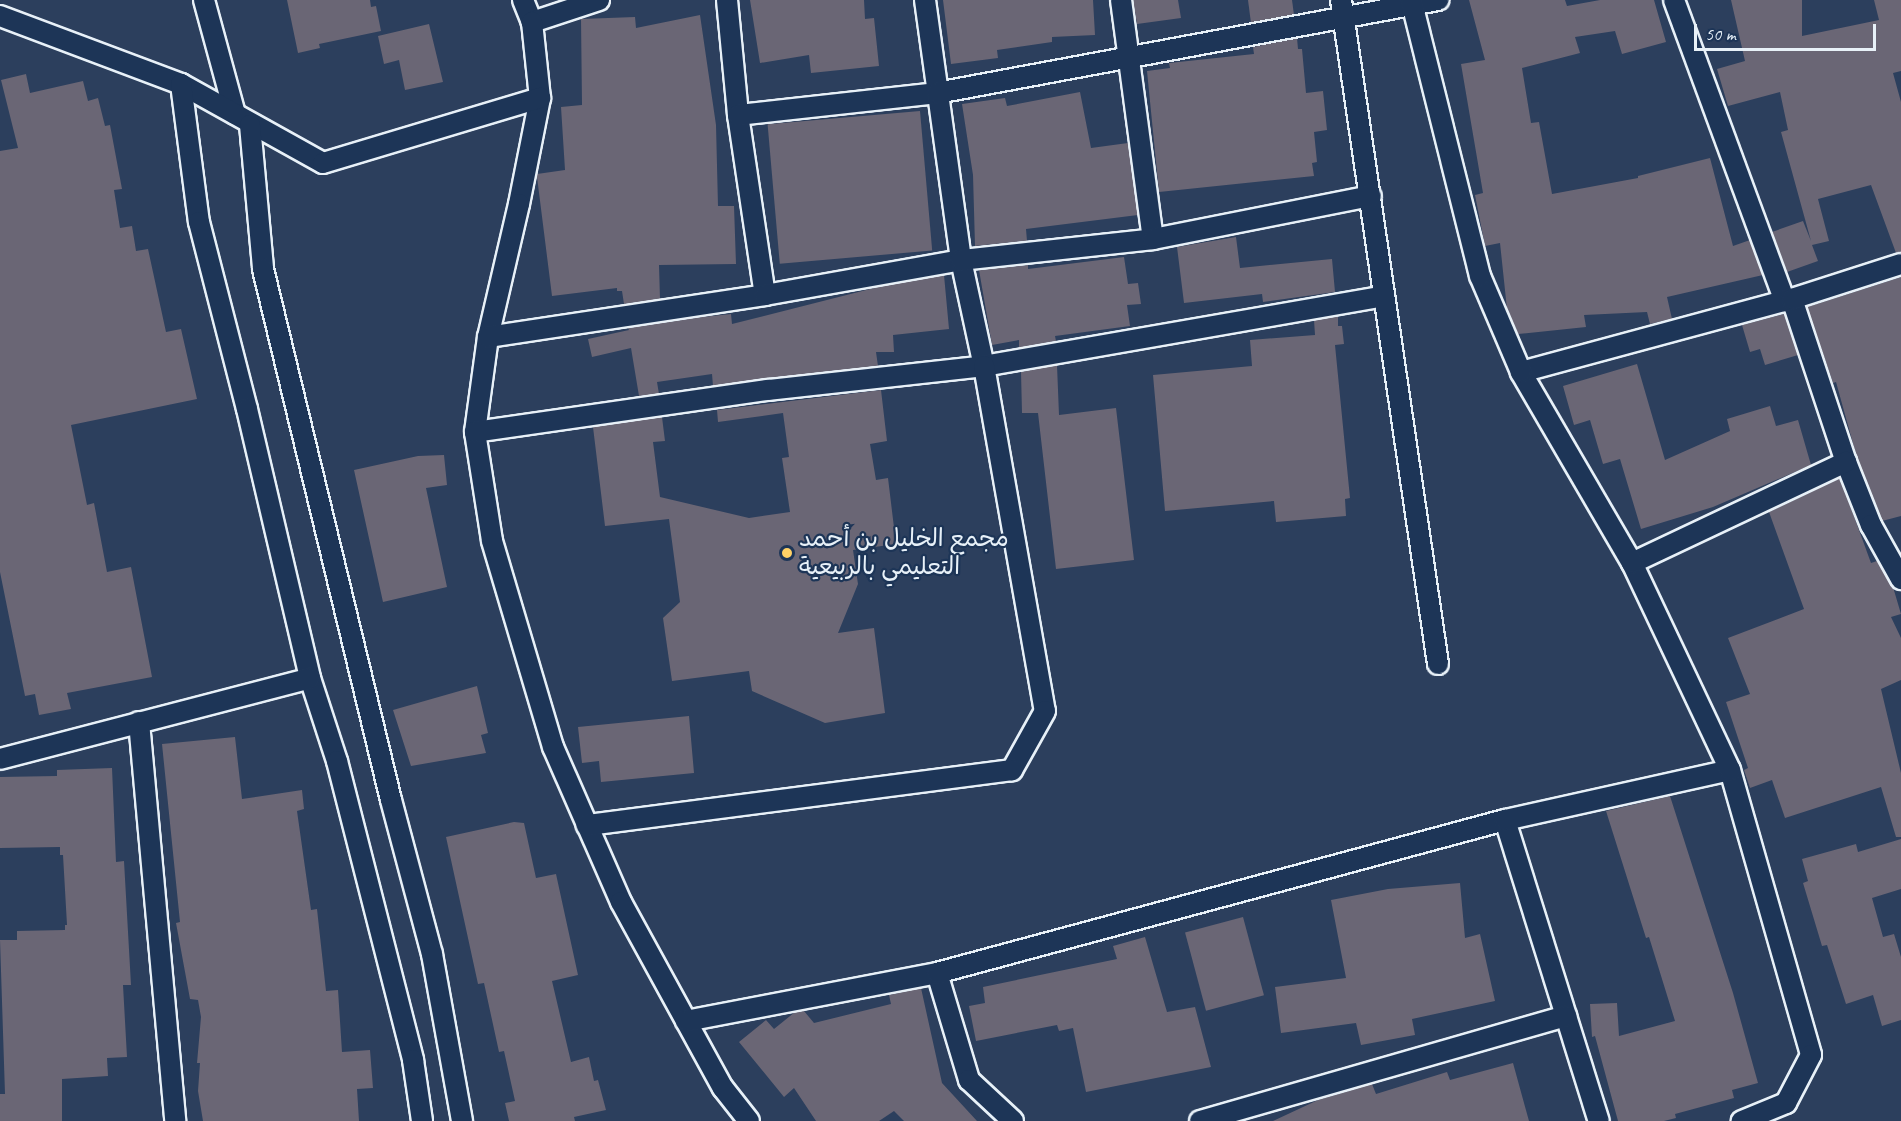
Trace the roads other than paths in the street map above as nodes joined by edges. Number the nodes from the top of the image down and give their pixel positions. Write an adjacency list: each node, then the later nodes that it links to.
1 (204, 0): 18 (street)
2 (523, 0): 12 (street)
3 (599, 0): 12 (street)
4 (727, 0): 17 (street)
5 (925, 0): 15 (street)
6 (1121, 0): 13 (street)
7 (1438, 0): 9 (street)
8 (1674, 0): 25 (street)
9 (1411, 2): 10 (street); 28 (street)
10 (1343, 8): 13 (street); 19 (street)
11 (0, 16): 14 (street)
12 (532, 22): 16 (street)
13 (1131, 58): 15 (street); 20 (street)
14 (181, 84): 18 (street); 34 (street)
15 (937, 93): 17 (street); 21 (street)
16 (540, 98): 18 (street); 26 (street)
17 (738, 115): 23 (street)
18 (242, 119): 45 (street)
19 (1371, 196): 20 (street); 24 (street)
20 (1153, 239): 21 (street)
21 (961, 260): 23 (street); 27 (street)
22 (1901, 264): 25 (street)
23 (765, 295): 26 (street)
24 (1384, 296): 27 (street); 33 (street)
25 (1788, 300): 28 (street); 30 (street)
26 (488, 337): 29 (street)
27 (984, 366): 29 (street); 39 (street)
28 (1521, 372): 31 (street)
29 (475, 432): 39 (street)
30 (1846, 462): 31 (street); 32 (street)
31 (1632, 563): 37 (street)
32 (1901, 579)
33 (1438, 664)
34 (310, 678): 35 (street); 44 (street)
35 (139, 722): 36 (street); 43 (street)
36 (0, 759)
37 (1730, 770): 38 (street); 50 (street)
38 (1505, 820): 40 (street); 41 (street)
39 (587, 825): 42 (street)
40 (937, 973): 42 (street); 47 (street)
41 (1566, 1016): 48 (street); 49 (street)
42 (686, 1021): 46 (street)
43 (176, 1121)
44 (422, 1121)
45 (462, 1121)
46 (748, 1121)
47 (1013, 1121)
48 (1200, 1121)
49 (1599, 1121)
50 (1742, 1121)

